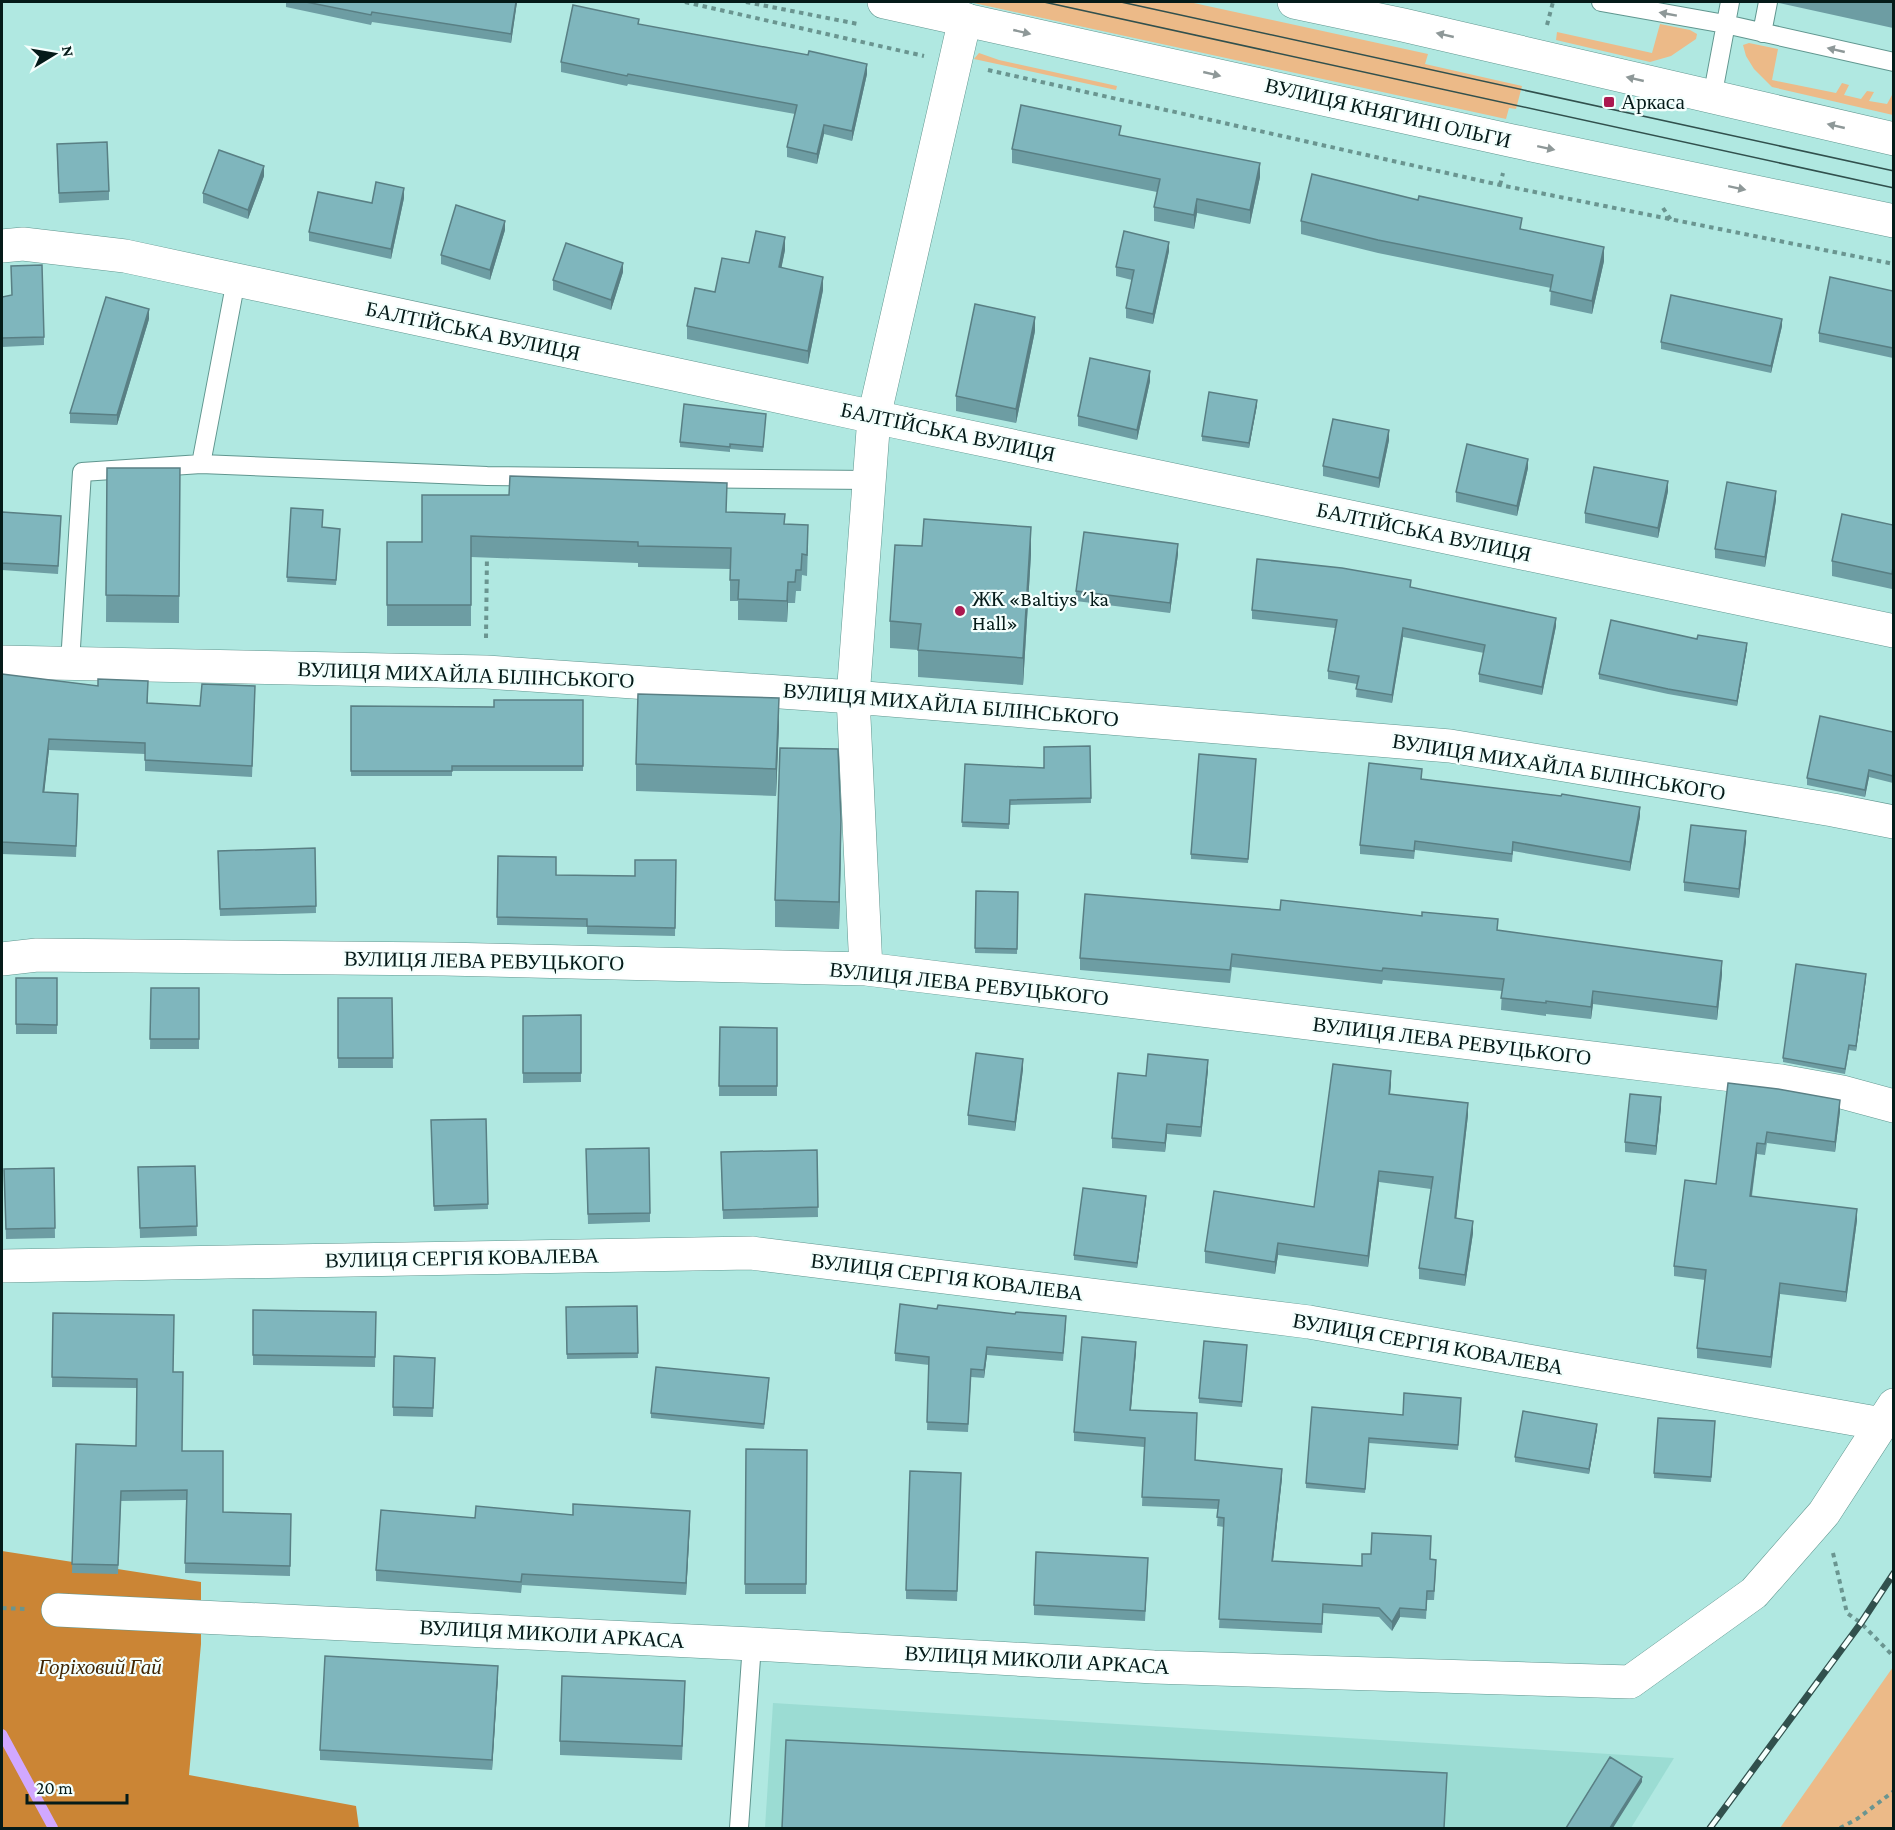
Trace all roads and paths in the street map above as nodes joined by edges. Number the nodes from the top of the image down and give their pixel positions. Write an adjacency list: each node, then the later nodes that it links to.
1 (685, 2): 12 (path)
2 (884, 2): 8 (street, ВУЛИЦЯ КНЯГИНІ ОЛЬГИ)
3 (1294, 2): 15 (street, one-way to 3)
4 (1553, 2): 10 (path)
5 (1600, 2): 9 (lane, one-way to 5)
6 (1730, 2): 9 (lane)
7 (1768, 2): 11 (lane)
8 (965, 19): 19 (street, ВУЛИЦЯ КНЯГИНІ ОЛЬГИ, one-way to 19); 23 (street)
9 (1725, 24): 11 (lane); 15 (lane)
10 (1546, 31)
11 (1762, 33): 13 (lane, one-way to 11)
12 (926, 57)
13 (1893, 63)
14 (981, 68): 18 (path)
15 (1712, 98): 16 (street, one-way to 15)
16 (1893, 139)
17 (1503, 173): 18 (path)
18 (1500, 185): 21 (path)
19 (1893, 221)
20 (2, 246): 22 (street, БАЛТІЙСЬКА ВУЛИЦЯ)
21 (1893, 264)
22 (236, 280): 23 (street, БАЛТІЙСЬКА ВУЛИЦЯ); 24 (lane)
23 (873, 417): 25 (street); 27 (street, БАЛТІЙСЬКА ВУЛИЦЯ)
24 (201, 464): 25 (lane); 29 (lane)
25 (869, 480): 31 (street)
26 (487, 545): 30 (path)
27 (1893, 631)
28 (2, 662): 29 (street, ВУЛИЦЯ МИХАЙЛА БІЛІНСЬКОГО)
29 (70, 663): 30 (street, ВУЛИЦЯ МИХАЙЛА БІЛІНСЬКОГО)
30 (486, 672): 31 (street, ВУЛИЦЯ МИХАЙЛА БІЛІНСЬКОГО)
31 (853, 697): 32 (street, ВУЛИЦЯ МИХАЙЛА БІЛІНСЬКОГО); 34 (street)
32 (1893, 822)
33 (2, 958): 34 (street, ВУЛИЦЯ ЛЕВА РЕВУЦЬКОГО)
34 (866, 969): 35 (street, ВУЛИЦЯ ЛЕВА РЕВУЦЬКОГО)
35 (1893, 1106)
36 (2, 1266): 37 (street, ВУЛИЦЯ СЕРГІЯ КОВАЛЕВА)
37 (1888, 1415): 38 (street, ВУЛИЦЯ МИКОЛИ АРКАСА)
38 (1824, 1513): 40 (street, ВУЛИЦЯ МИКОЛИ АРКАСА); 41 (path)
39 (58, 1610): 40 (street, ВУЛИЦЯ МИКОЛИ АРКАСА)
40 (753, 1644): 43 (lane)
41 (1893, 1657)
42 (1893, 1791): 44 (path)
43 (739, 1828)
44 (1840, 1828)

